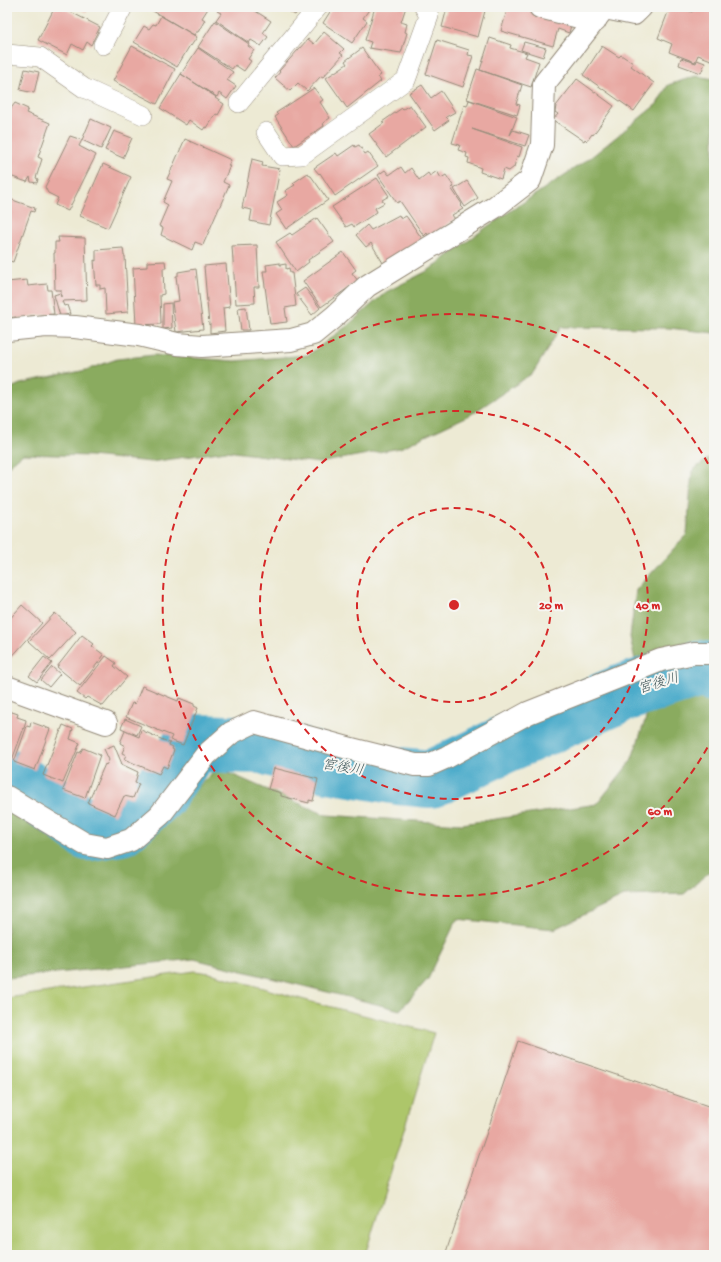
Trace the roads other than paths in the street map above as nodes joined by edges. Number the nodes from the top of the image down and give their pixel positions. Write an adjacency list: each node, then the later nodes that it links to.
1 (123, 7): 7 (lane)
2 (318, 7): 9 (lane)
3 (424, 7): 11 (lane)
4 (540, 7): 6 (street)
5 (641, 7): 6 (street)
6 (602, 12): 12 (street)
7 (103, 45)
8 (7, 54): 10 (lane)
9 (239, 103)
10 (143, 114)
11 (266, 132)
12 (7, 330)
13 (714, 653): 16 (street)
14 (7, 687): 15 (street)
15 (106, 723)
16 (7, 797)

